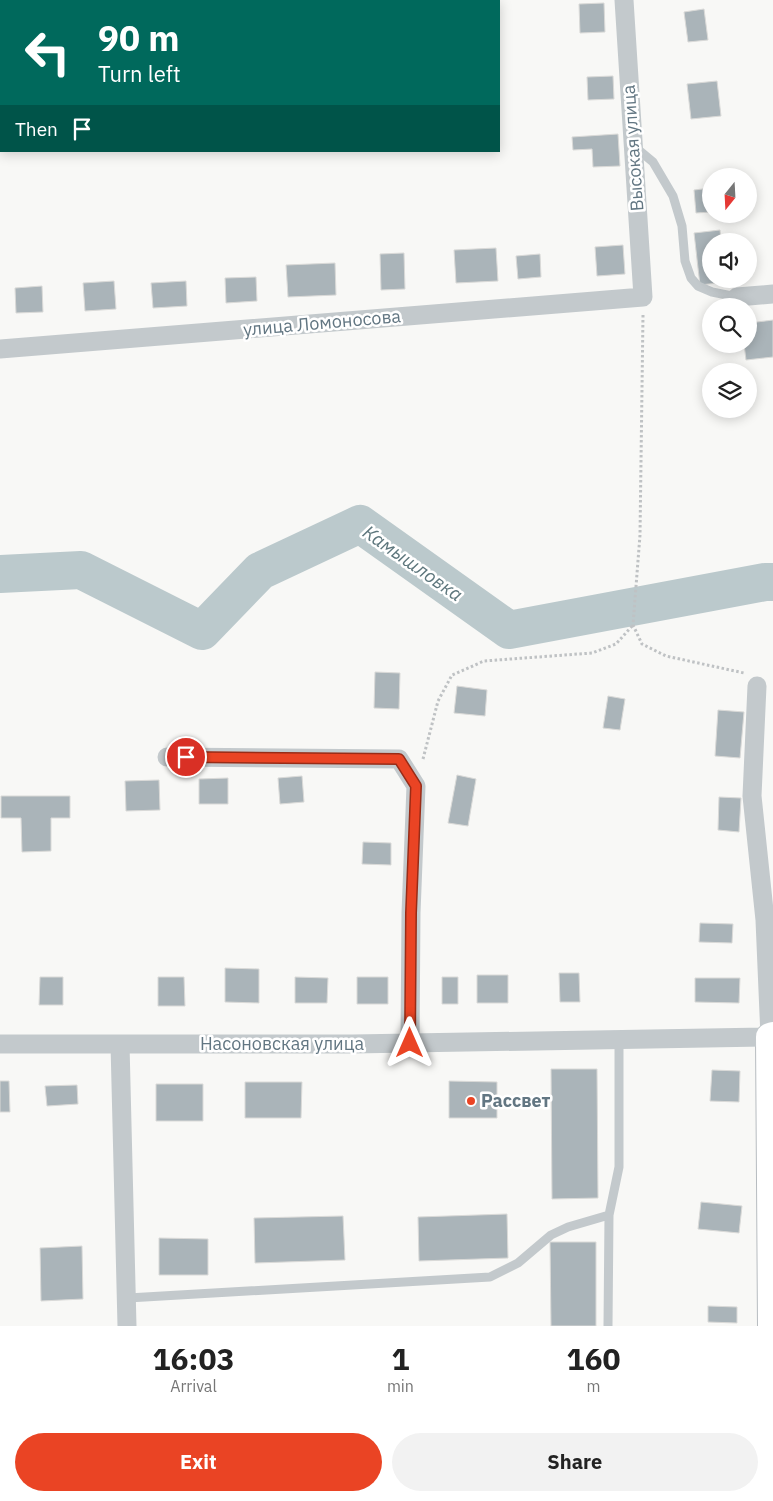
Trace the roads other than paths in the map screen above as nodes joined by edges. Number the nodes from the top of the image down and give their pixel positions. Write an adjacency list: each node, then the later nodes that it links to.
1 (624, 0): 2 (street, Высокая улица)
2 (633, 145): 4 (street, Высокая улица); 5 (lane)
3 (773, 294): 5 (street)
4 (643, 297): 6 (street, улица Ломоносова)
5 (737, 297)
6 (0, 349)
7 (757, 686): 9 (street)
8 (167, 757): 11 (street)
9 (772, 1037): 10 (street, Насоновская улица); 18 (main road)
10 (619, 1040): 11 (street, Насоновская улица); 14 (lane)
11 (410, 1043): 13 (street, Насоновская улица)
12 (0, 1044): 13 (street, Насоновская улица)
13 (120, 1044): 15 (street)
14 (609, 1215): 15 (lane); 17 (lane)
15 (128, 1298): 16 (street)
16 (127, 1326)
17 (608, 1326)
18 (772, 1326)

